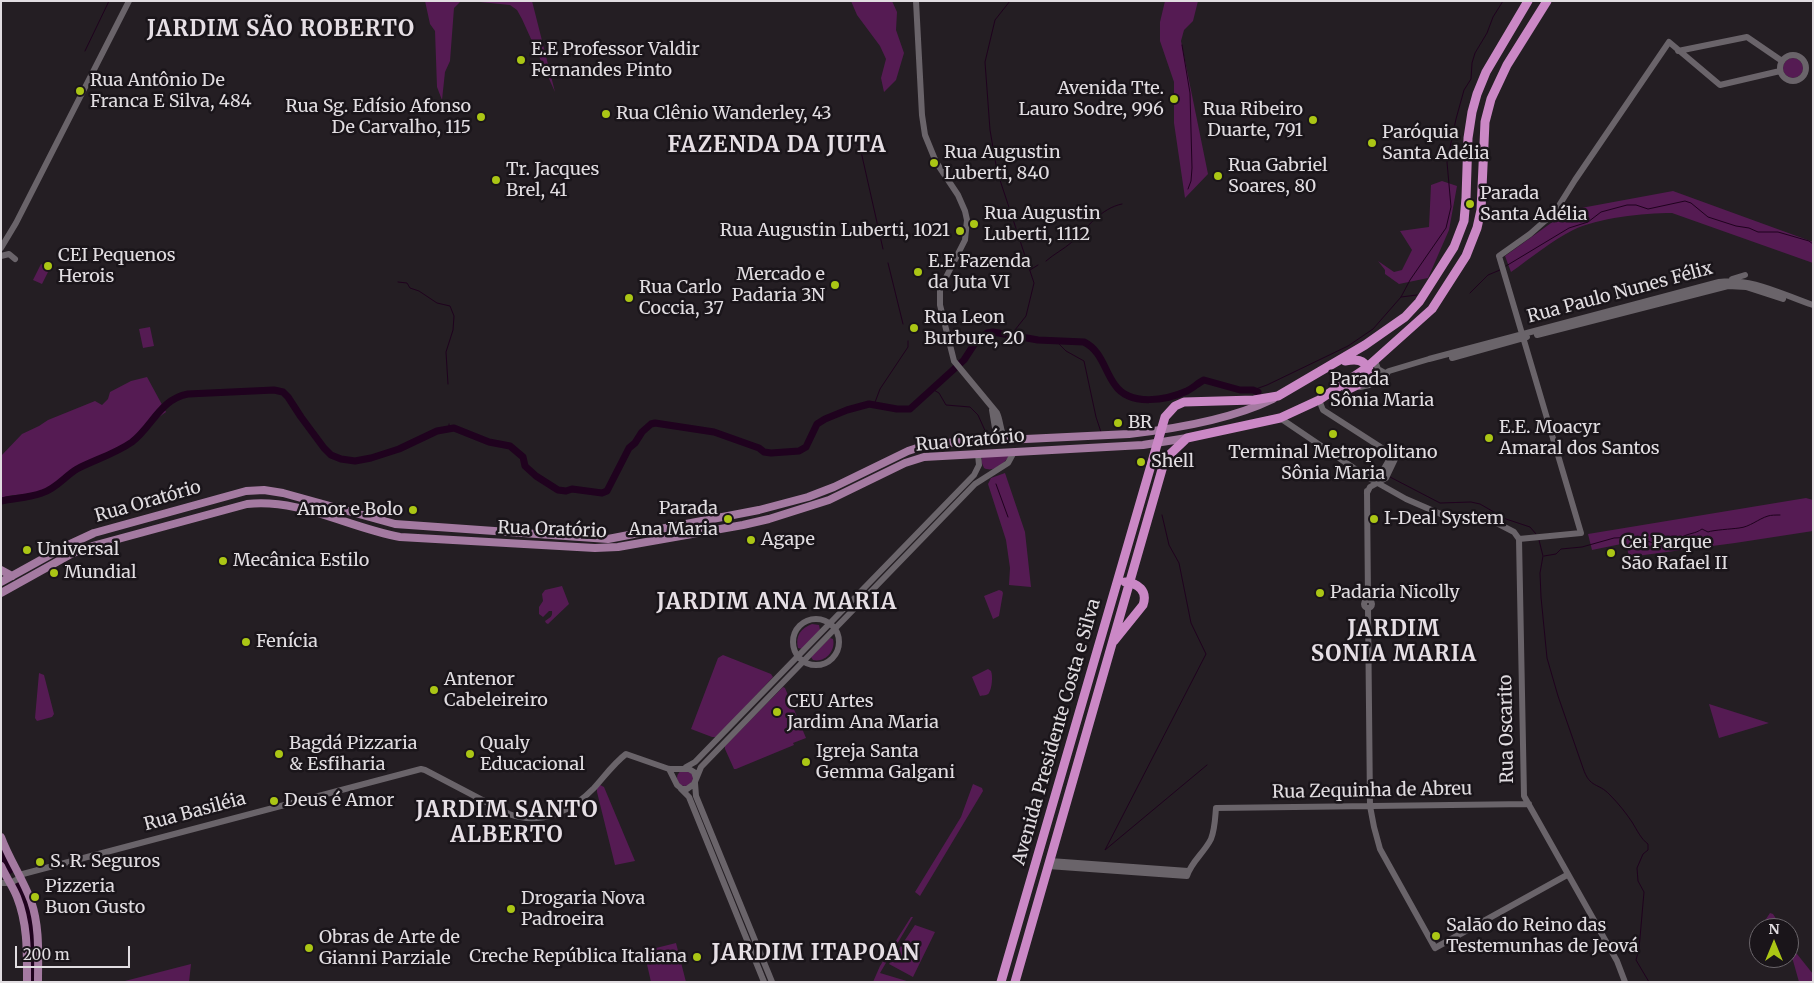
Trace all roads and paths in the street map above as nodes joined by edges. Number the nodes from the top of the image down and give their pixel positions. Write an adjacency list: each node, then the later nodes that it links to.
1 (130, 1): 9 (street)
2 (916, 1): 26 (street)
3 (1528, 1): 18 (highway)
4 (1547, 1): 20 (highway)
5 (1678, 51): 6 (street); 8 (street); 17 (street)
6 (1782, 61): 7 (street); 8 (street)
7 (1809, 64): 8 (street)
8 (1780, 71)
9 (16, 223): 10 (street); 11 (street)
10 (1, 248)
11 (1, 255): 12 (street)
12 (15, 259)
13 (1746, 275): 14 (street)
14 (1731, 280): 15 (street, Rua Paulo Nunes Félix); 17 (street, Rua Paulo Nunes Félix)
15 (1813, 305)
16 (1813, 309): 17 (street, Rua Paulo Nunes Félix)
17 (1522, 336): 21 (street); 49 (street)
18 (1358, 350): 19 (highway); 20 (highway)
19 (1336, 363): 20 (highway); 24 (highway)
20 (1371, 364): 21 (street); 22 (highway); 23 (highway)
21 (1385, 375): 22 (street)
22 (1347, 390): 23 (street)
23 (1328, 395): 25 (highway)
24 (1274, 398): 28 (main road, Rua Oratório); 28 (highway, Avenida Presidente Costa e Silva)
25 (1319, 400): 27 (highway); 38 (street)
26 (991, 405): 31 (street); 32 (street)
27 (1280, 418): 30 (highway); 41 (street)
28 (1161, 430): 29 (main road, Rua Oratório); 34 (highway, Avenida Presidente Costa e Silva)
29 (1128, 434): 32 (main road, Rua Oratório); 35 (main road)
30 (1187, 438): 34 (main road, Rua Oratório); 55 (highway, Avenida Presidente Costa e Silva)
31 (997, 440): 32 (main road, Rua Oratório); 33 (main road, Rua Oratório)
32 (1006, 440): 36 (main road)
33 (986, 441): 37 (main road); 47 (main road, Rua Oratório)
34 (1157, 443): 35 (main road, Rua Oratório); 54 (highway, Avenida Presidente Costa e Silva)
35 (1133, 446): 36 (main road, Rua Oratório)
36 (1014, 452): 37 (main road, Rua Oratório); 40 (street)
37 (978, 454): 39 (street); 50 (main road, Rua Oratório)
38 (1392, 455): 42 (street); 43 (street)
39 (978, 465): 40 (street); 57 (street)
40 (993, 473): 57 (street)
41 (1367, 477): 43 (street); 45 (street)
42 (1386, 478): 43 (street); 44 (street)
43 (1377, 483): 44 (street); 45 (street)
44 (1388, 489): 49 (street)
45 (1367, 493): 67 (street)
46 (408, 526): 47 (main road, Rua Oratório); 48 (main road); 52 (main road, Rua Oratório)
47 (482, 530): 50 (main road)
48 (400, 537): 50 (main road, Rua Oratório); 56 (main road, Rua Oratório)
49 (1519, 539): 66 (street, Rua Oscarito)
50 (487, 542)
51 (1, 570): 52 (main road)
52 (12, 576): 53 (main road, Rua Oratório)
53 (1, 582)
54 (1117, 582): 55 (highway); 78 (highway, Avenida Presidente Costa e Silva)
55 (1129, 582): 58 (highway, Avenida Presidente Costa e Silva); 58 (highway)
56 (1, 593)
57 (832, 627): 59 (street); 59 (street); 60 (street); 60 (street)
58 (1111, 646): 70 (highway, Avenida Presidente Costa e Silva)
59 (797, 657): 60 (street); 61 (street)
60 (803, 662): 63 (street)
61 (683, 768): 62 (street, Rua Basiléia); 63 (street); 64 (street)
62 (669, 769): 64 (street); 73 (street, Rua Basiléia)
63 (696, 780): 65 (street); 68 (street)
64 (675, 781): 65 (street)
65 (680, 788): 68 (street)
66 (1529, 804): 67 (street, Rua Zequinha de Abreu); 72 (street, Rua Oscarito)
67 (1370, 806): 70 (street, Rua Zequinha de Abreu); 72 (street)
68 (707, 830): 76 (street); 77 (street)
69 (1, 837): 73 (main road)
70 (1049, 864): 79 (highway, Avenida Presidente Costa e Silva)
71 (1, 866): 73 (main road)
72 (1567, 875): 80 (street, Rua Oscarito)
73 (10, 879): 74 (main road); 75 (main road)
74 (27, 982)
75 (38, 982)
76 (764, 982)
77 (772, 982)
78 (1001, 982)
79 (1015, 982)
80 (1625, 982)

